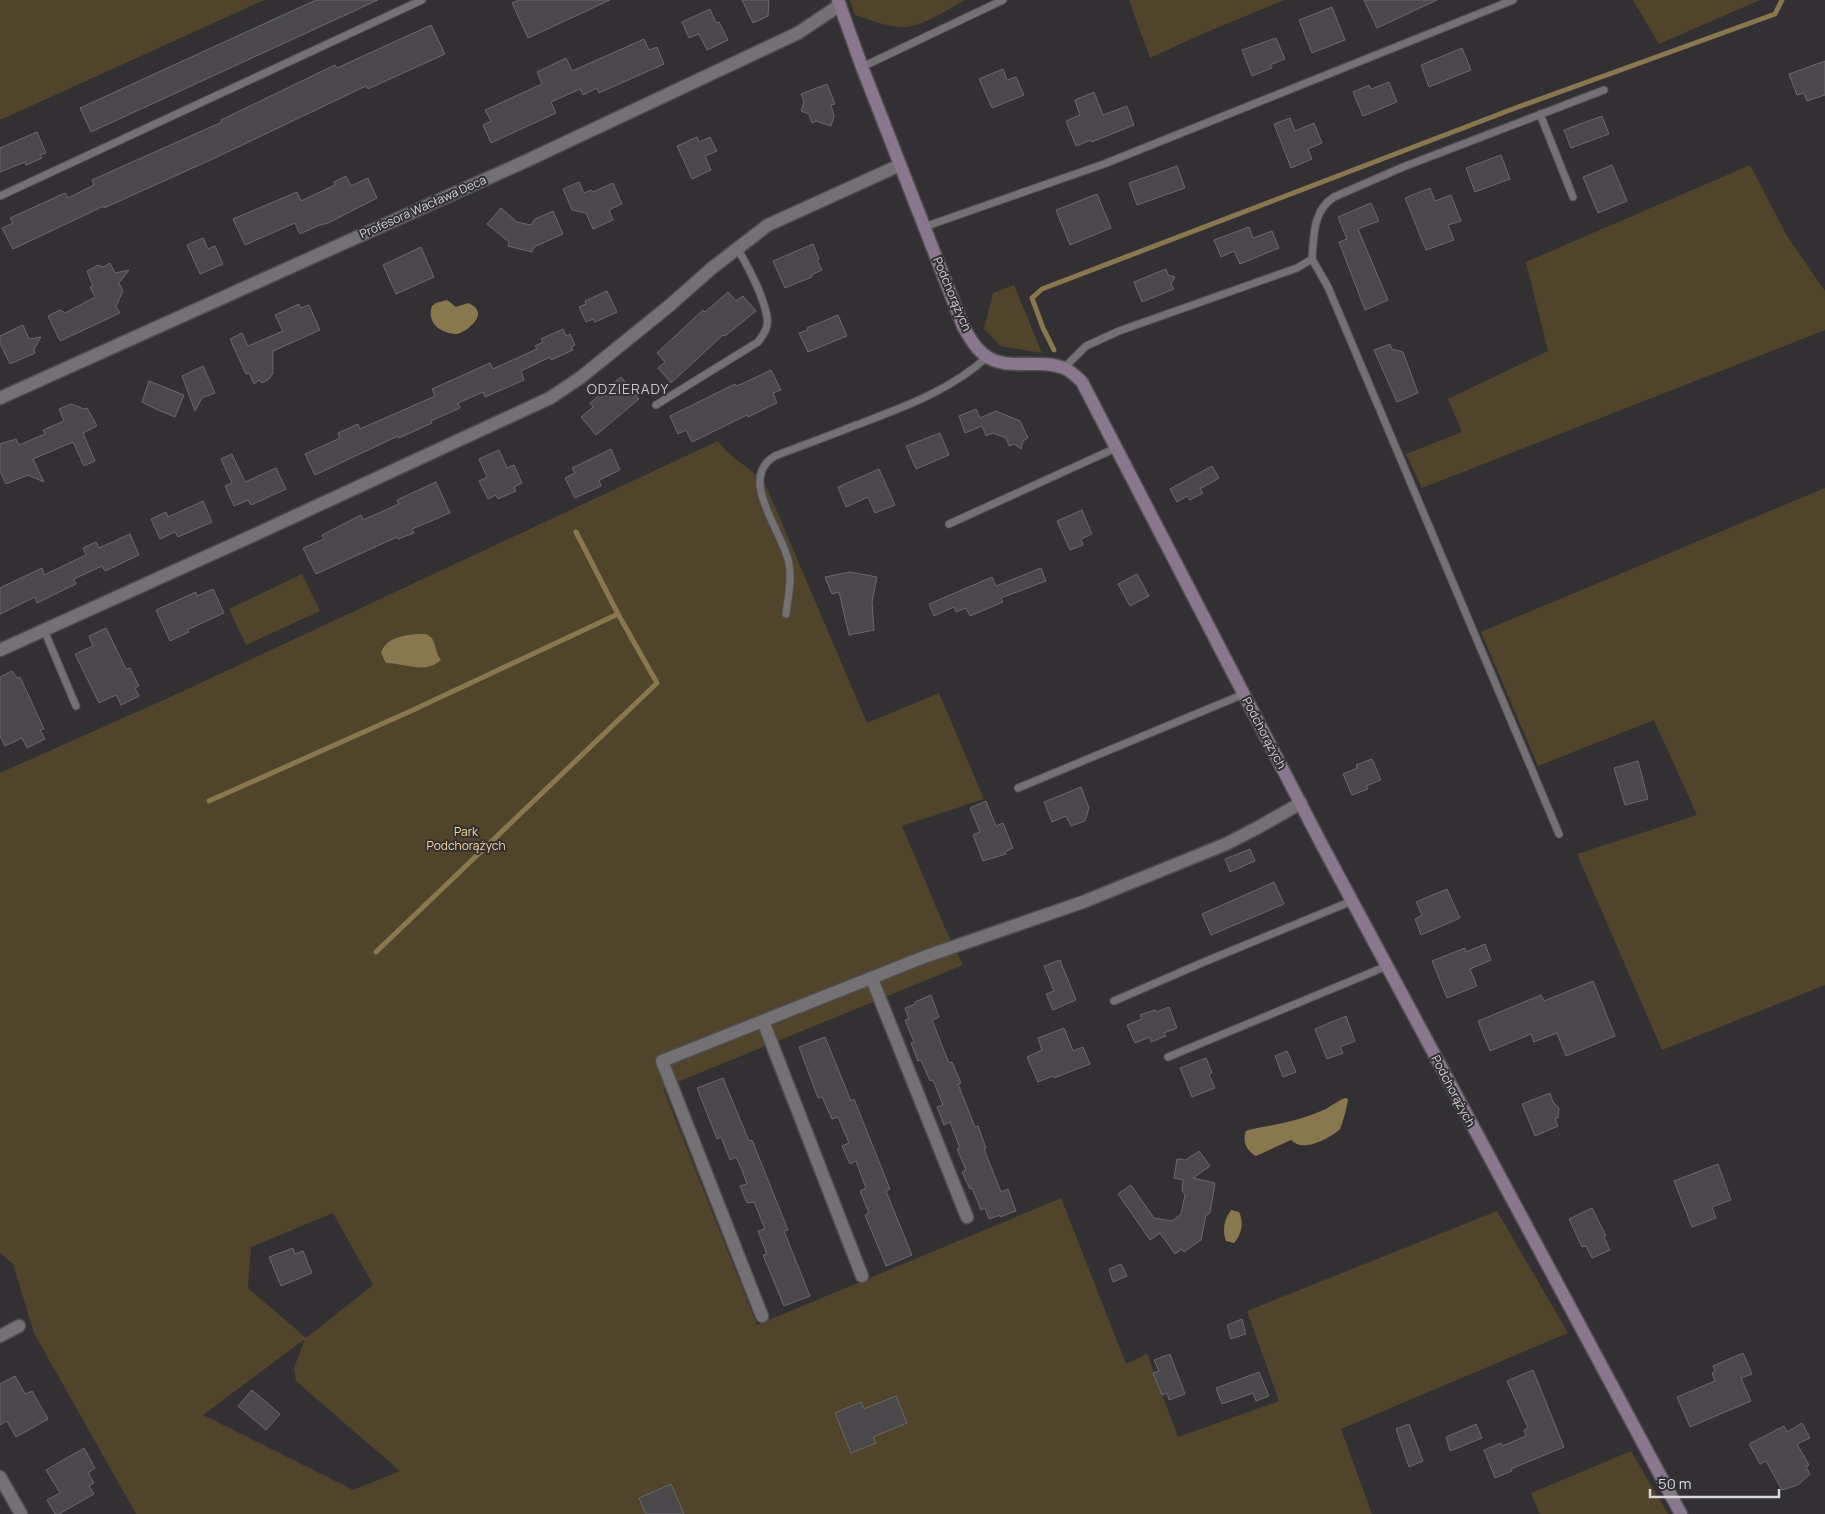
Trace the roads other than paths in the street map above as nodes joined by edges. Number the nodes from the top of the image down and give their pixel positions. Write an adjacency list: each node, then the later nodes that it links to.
1 (422, 0): 9 (lane)
2 (1003, 0): 5 (lane)
3 (1512, 0): 11 (lane)
4 (839, 3): 5 (street, Podchorążych); 16 (street, Profesora Wacława Deca)
5 (862, 67): 8 (street, Podchorążych)
6 (1604, 90): 7 (lane)
7 (1540, 114): 10 (lane); 13 (lane)
8 (900, 165): 11 (street, Podchorążych); 12 (street)
9 (0, 196)
10 (1573, 197)
11 (924, 227): 14 (street, Podchorążych)
12 (737, 248): 17 (lane); 21 (street)
13 (1312, 260): 15 (lane); 27 (lane)
14 (986, 356): 15 (street); 20 (lane)
15 (1064, 368): 18 (street, Podchorążych)
16 (0, 398)
17 (656, 405)
18 (1116, 448): 19 (lane); 23 (street, Podchorążych)
19 (949, 524)
20 (786, 614)
21 (44, 630): 22 (street); 24 (lane)
22 (0, 650)
23 (1244, 694): 25 (lane); 26 (street, Podchorążych)
24 (76, 706)
25 (1018, 788)
26 (1301, 803): 28 (street, Podchorążych); 30 (street)
27 (1559, 834)
28 (1352, 901): 29 (street, Podchorążych); 31 (lane)
29 (1387, 966): 33 (lane); 41 (street, Podchorążych)
30 (872, 979): 32 (street); 34 (street)
31 (1114, 1001)
32 (763, 1021): 35 (street); 36 (street)
33 (1168, 1057)
34 (966, 1217)
35 (862, 1276)
36 (762, 1316)
37 (19, 1326): 38 (street)
38 (0, 1336)
39 (0, 1476): 40 (street)
40 (21, 1514)
41 (1681, 1514)

